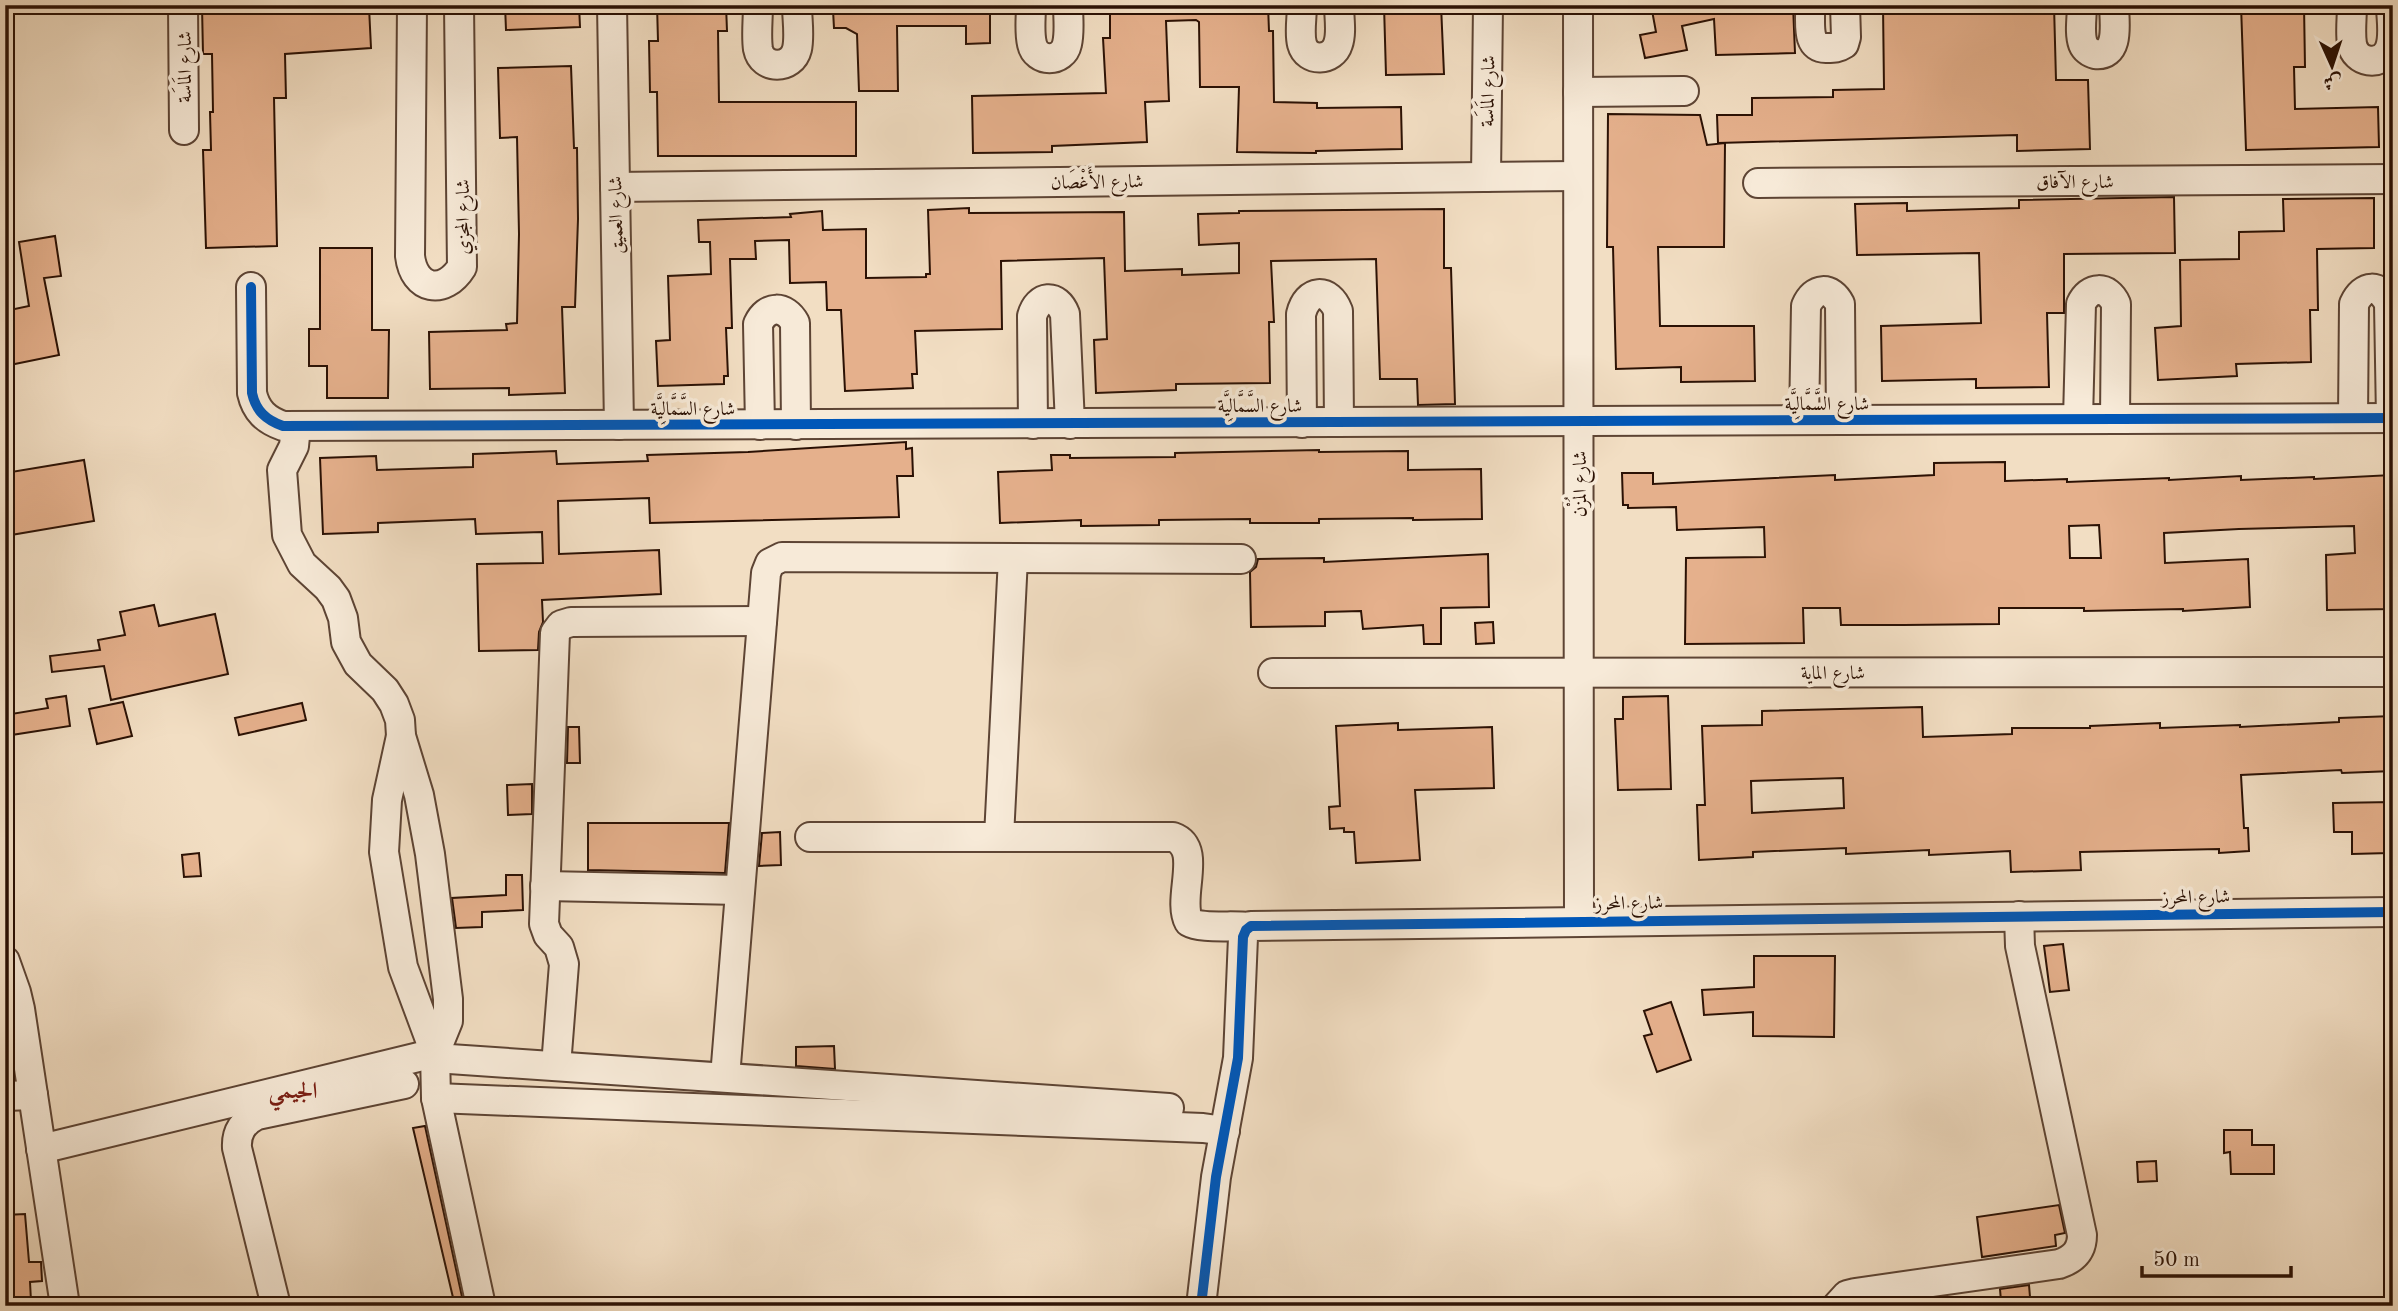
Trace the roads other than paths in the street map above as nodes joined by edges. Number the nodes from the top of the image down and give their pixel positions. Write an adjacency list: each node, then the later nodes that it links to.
1 (184, 5): 21 (street, شارع المَاسَة)
2 (412, 5): 3 (street, شارع المجزي)
3 (460, 5)
4 (612, 5): 26 (street, شارع العميق)
5 (758, 5): 6 (street)
6 (797, 5)
7 (1031, 5): 8 (street)
8 (1068, 5)
9 (1302, 5): 10 (street)
10 (1339, 5)
11 (1488, 5): 23 (street, شارع المَاسَة)
12 (1578, 5): 20 (street, شارع المُزْن)
13 (1810, 5): 14 (street)
14 (1845, 5)
15 (2082, 5): 16 (street)
16 (2114, 5)
17 (2352, 5): 18 (street)
18 (2391, 5)
19 (1684, 91): 20 (street)
20 (1578, 93): 22 (street, شارع المُزْن)
21 (184, 130)
22 (1578, 176): 23 (street, شارع الأَغْصَان); 34 (street, شارع المُزْن)
23 (1486, 177): 26 (street, شارع الأَغْصَان)
24 (2393, 179): 25 (street, شارع الآفاق)
25 (1758, 183)
26 (615, 187): 39 (street, شارع العميق)
27 (251, 287): 42 (street, شارع السَّمَّالِيَّة)
28 (2353, 418): 29 (street, شارع السَّمَّالِيَّة); 29 (street, شارع السَّمَّالِيَّة); 31 (street, شارع السَّمَّالِيَّة)
29 (2392, 418)
30 (2078, 419): 31 (street, شارع السَّمَّالِيَّة); 31 (street); 33 (street, شارع السَّمَّالِيَّة)
31 (2115, 419)
32 (1804, 420): 33 (street, شارع السَّمَّالِيَّة); 33 (street, شارع السَّمَّالِيَّة); 34 (street, شارع السَّمَّالِيَّة)
33 (1841, 420)
34 (1579, 421): 35 (street, شارع السَّمَّالِيَّة); 48 (street, شارع المُزْن)
35 (1339, 422): 36 (street, شارع السَّمَّالِيَّة); 36 (street, شارع السَّمَّالِيَّة)
36 (1302, 423): 38 (street, شارع السَّمَّالِيَّة)
37 (1033, 424): 38 (street, شارع السَّمَّالِيَّة); 38 (street); 41 (street, شارع السَّمَّالِيَّة)
38 (1070, 424)
39 (619, 425): 40 (street, شارع السَّمَّالِيَّة); 42 (street, شارع السَّمَّالِيَّة)
40 (761, 425): 41 (street, شارع السَّمَّالِيَّة); 41 (street, شارع السَّمَّالِيَّة)
41 (796, 425)
42 (296, 426): 49 (street)
43 (1013, 558): 44 (street); 45 (street); 51 (street)
44 (1241, 559)
45 (762, 621): 52 (street); 53 (street)
46 (2393, 672): 48 (street, شارع الماية)
47 (1273, 673): 48 (street, شارع الماية)
48 (1579, 673): 56 (street, شارع المُزْن)
49 (401, 736): 59 (street); 59 (street)
50 (810, 837): 51 (street)
51 (999, 837): 57 (street, شارع المحرز)
52 (545, 887): 53 (street); 60 (street)
53 (740, 890): 61 (street)
54 (2393, 912): 55 (street, شارع المحرز)
55 (2019, 916): 56 (street, شارع المحرز); 72 (street)
56 (1580, 920): 57 (street, شارع المحرز)
57 (1248, 927): 66 (street)
58 (5, 961): 63 (street)
59 (435, 1055): 60 (street); 64 (street); 67 (street)
60 (556, 1066): 61 (street)
61 (725, 1077): 65 (street)
62 (404, 1084): 69 (street)
63 (19, 1095): 67 (street)
64 (436, 1098): 66 (street); 70 (street)
65 (1169, 1108)
66 (1225, 1131): 71 (street)
67 (41, 1149): 68 (street)
68 (65, 1306)
69 (276, 1306)
70 (481, 1306)
71 (1201, 1306)
72 (1837, 1306)

